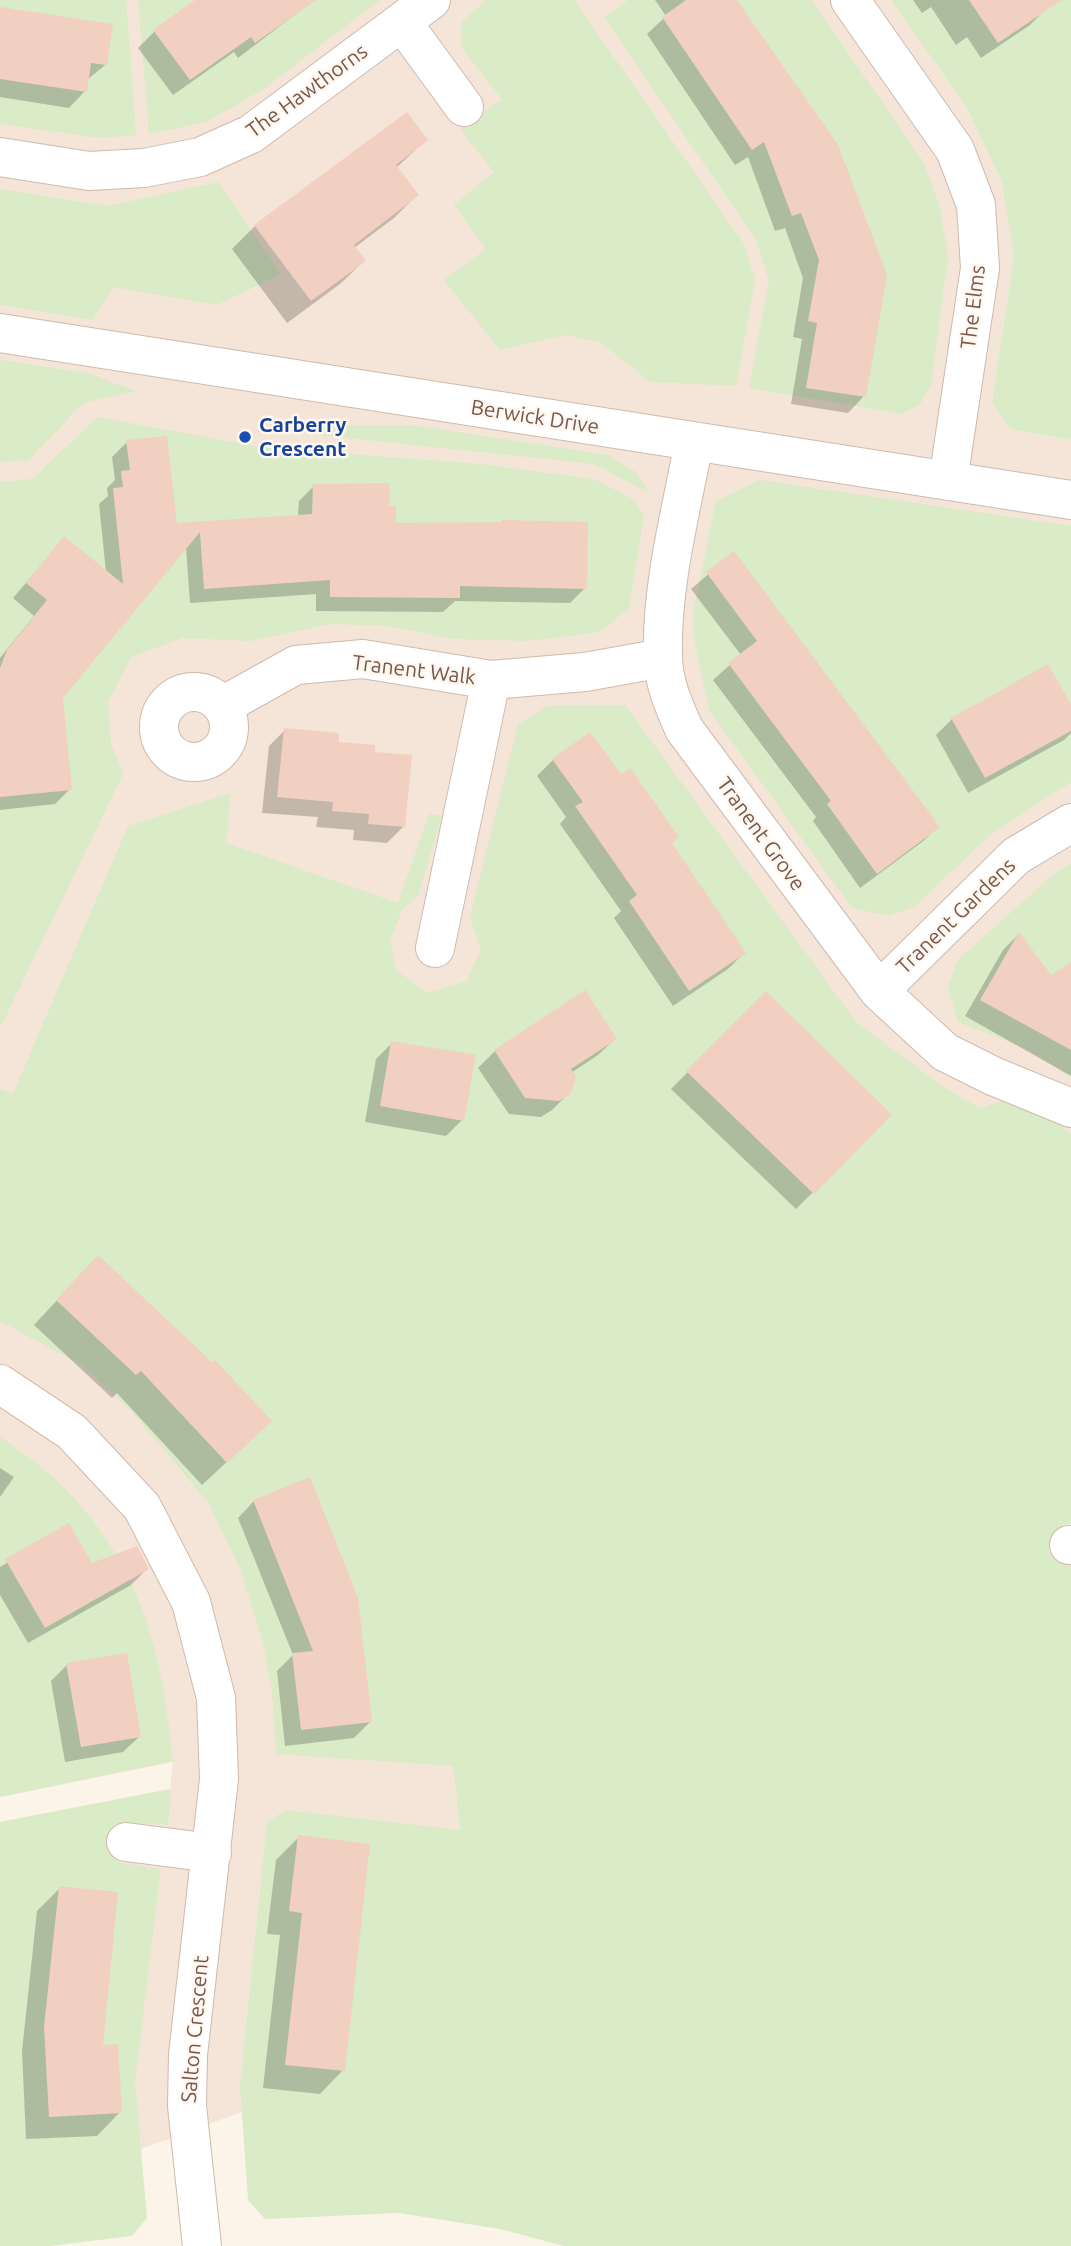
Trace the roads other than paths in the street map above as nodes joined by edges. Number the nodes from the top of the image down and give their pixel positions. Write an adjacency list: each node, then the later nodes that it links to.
1 (850, 0): 7 (street, The Elms)
2 (416, 11): 3 (street, The Hawthorns); 4 (street, The Hawthorns)
3 (464, 107)
4 (0, 157)
5 (0, 333): 6 (street, Berwick Drive)
6 (694, 442): 7 (street, Berwick Drive); 9 (street, Tranent Grove)
7 (948, 481): 8 (street, Berwick Drive)
8 (1071, 500)
9 (663, 658): 10 (street, Tranent Walk); 14 (street, Tranent Grove)
10 (491, 680): 11 (street, Tranent Walk); 13 (street, Tranent Walk)
11 (222, 706)
12 (1071, 823): 14 (street, Tranent Gardens)
13 (435, 948)
14 (879, 991): 15 (street, Tranent Grove)
15 (1071, 1108)
16 (0, 1384): 18 (street, Salton Crescent)
17 (126, 1842): 18 (street)
18 (212, 1853): 19 (street, Salton Crescent)
19 (202, 2246)

